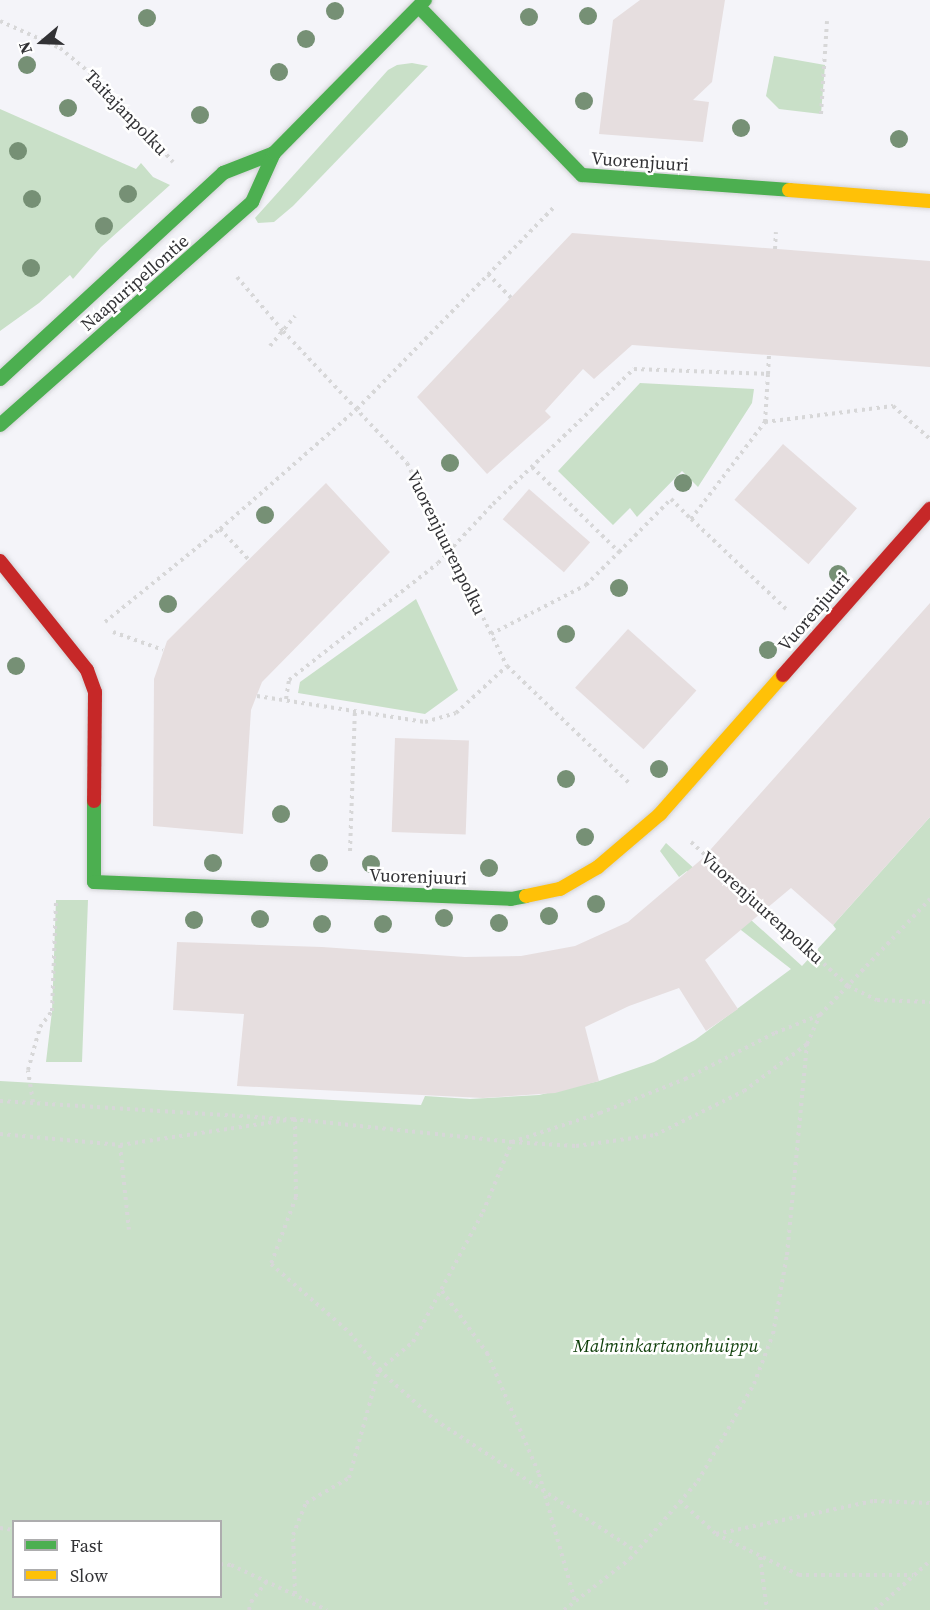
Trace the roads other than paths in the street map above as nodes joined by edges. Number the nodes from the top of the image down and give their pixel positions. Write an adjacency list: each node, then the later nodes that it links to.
1 (422, 3): 2 (street, Naapuripellontie); 3 (street, Vuorenjuuri)
2 (274, 153): 4 (street, Naapuripellontie); 5 (street, Naapuripellontie)
3 (930, 201)
4 (0, 379)
5 (0, 425)
6 (930, 509): 7 (street, Vuorenjuuri)
7 (0, 561)

